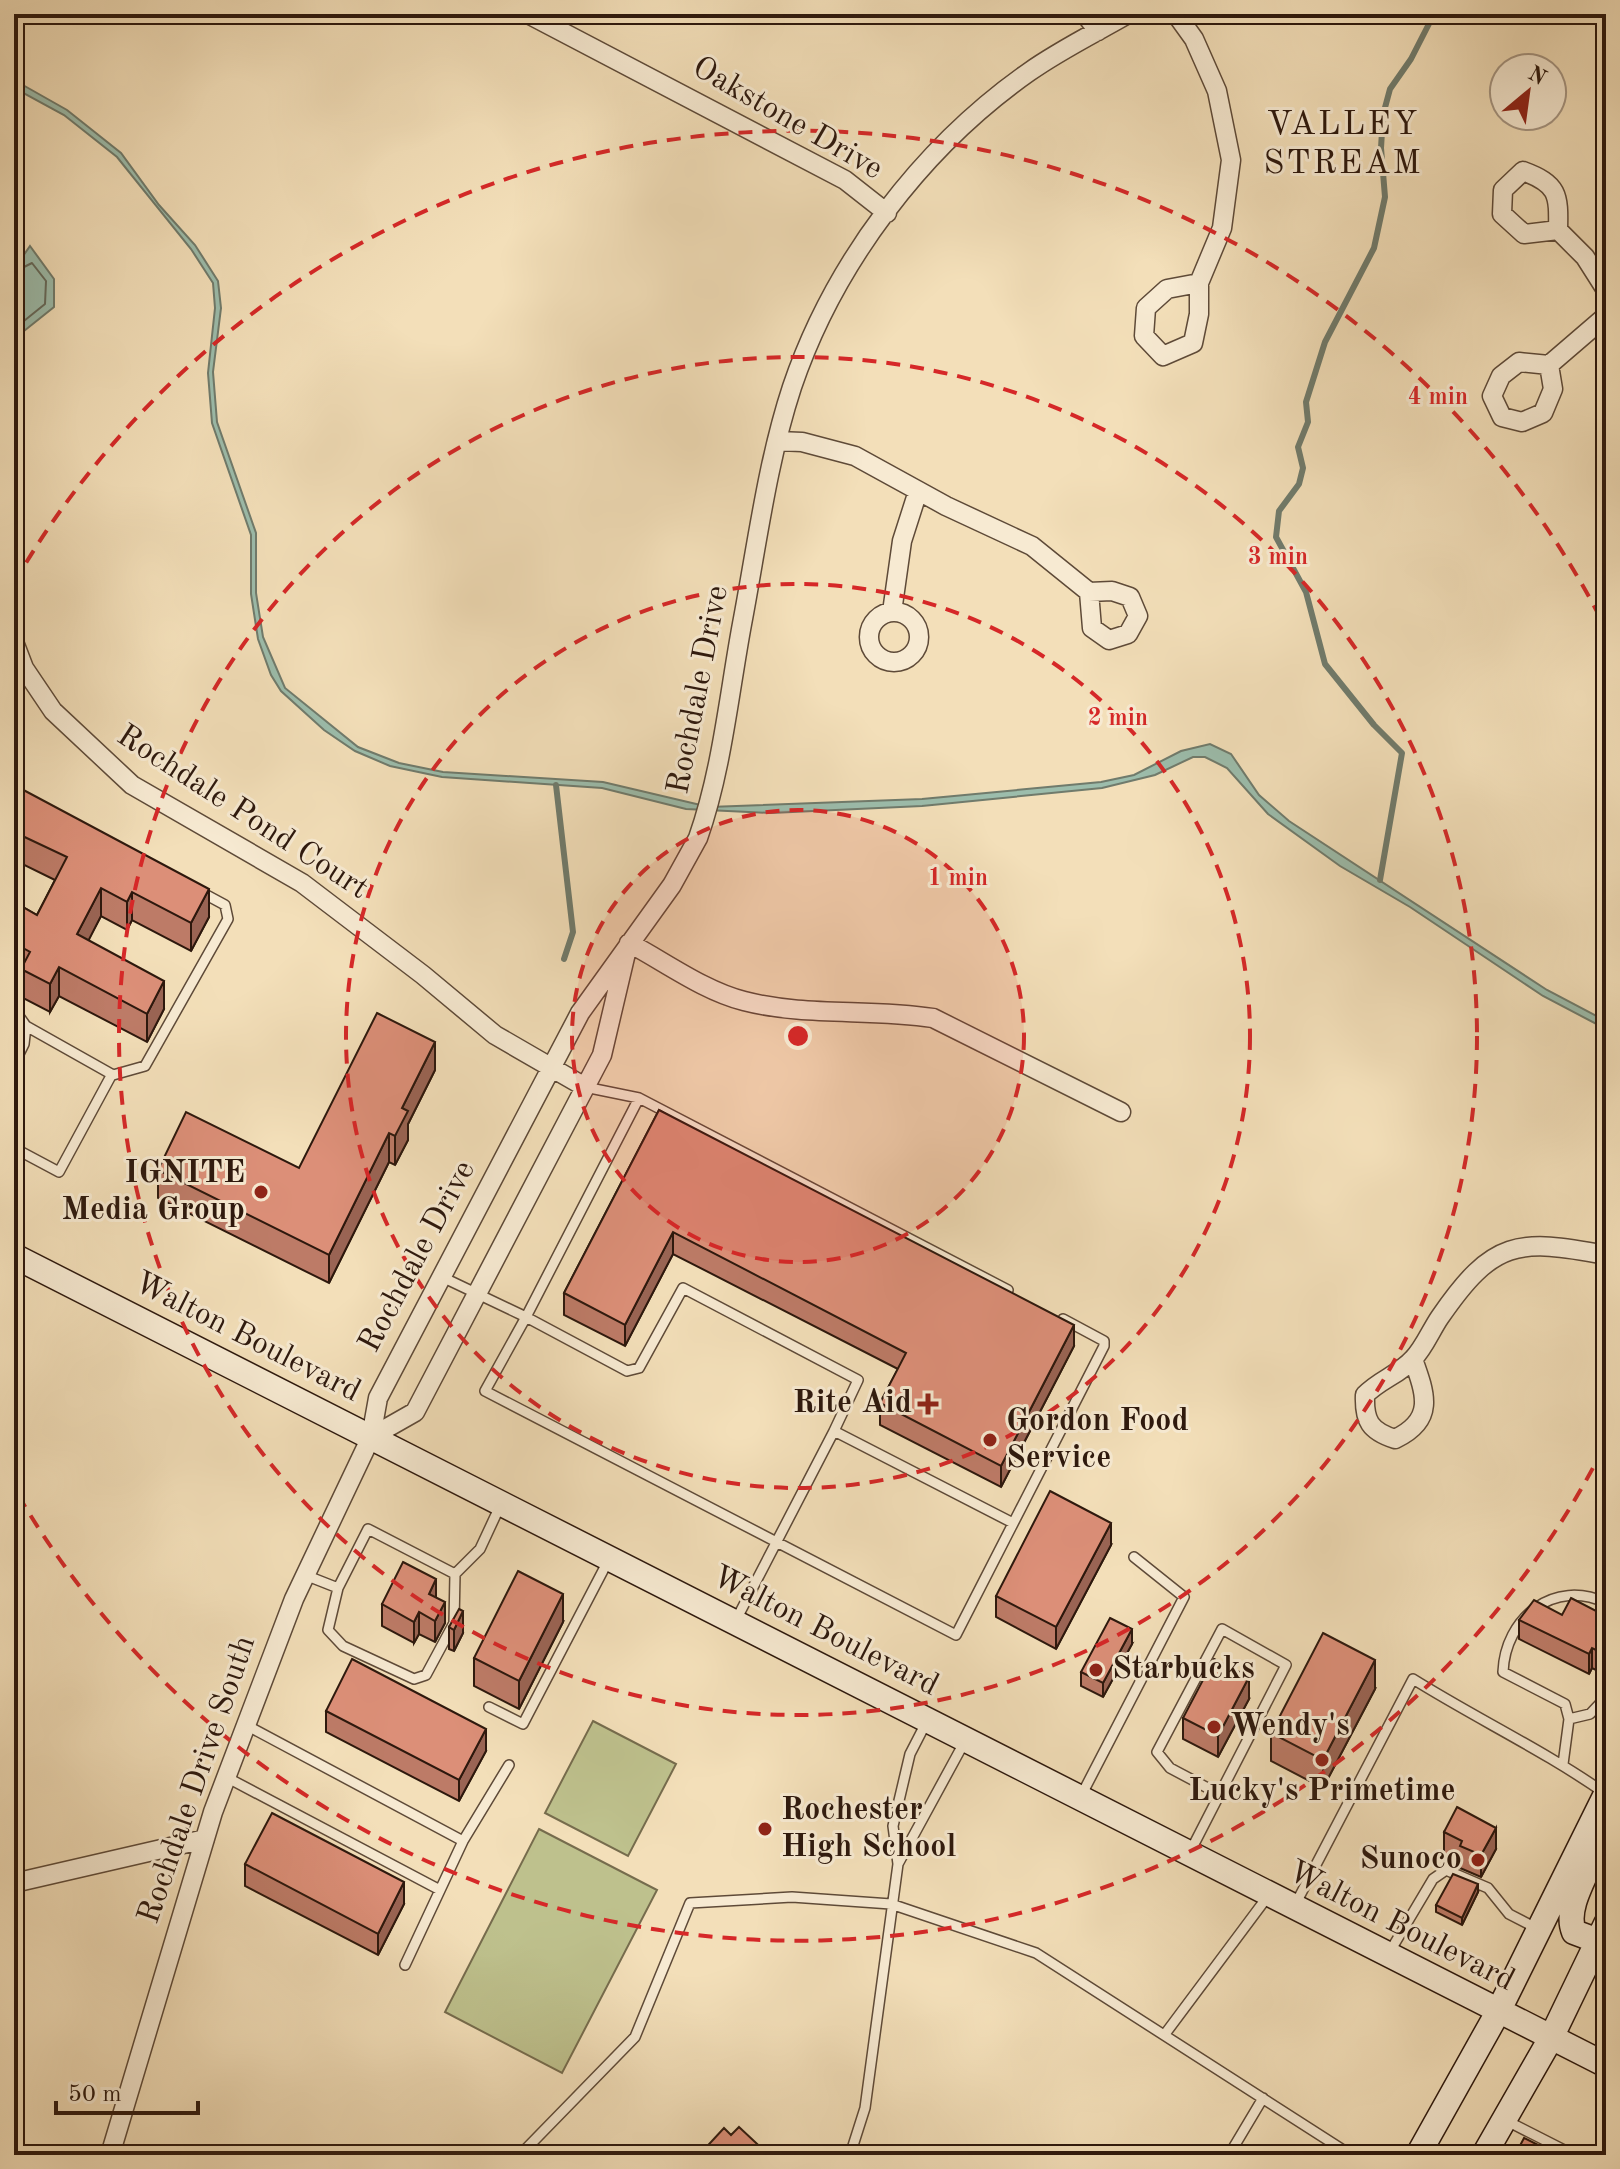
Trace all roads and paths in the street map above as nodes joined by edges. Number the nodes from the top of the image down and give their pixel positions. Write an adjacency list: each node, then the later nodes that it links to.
1 (528, 14): 6 (street, Oakstone Drive)
2 (1085, 14): 5 (street)
3 (1128, 14): 5 (street, Rochdale Drive)
4 (1176, 14): 8 (street)
5 (1098, 31): 6 (street, Rochdale Drive)
6 (887, 213): 12 (street, Rochdale Drive)
7 (1558, 230): 9 (street)
8 (1199, 283)
9 (1606, 290)
10 (1606, 316): 11 (street)
11 (1549, 365)
12 (778, 441): 13 (street); 18 (street, Rochdale Drive)
13 (918, 491): 14 (street); 15 (street)
14 (1089, 592)
15 (892, 612)
16 (14, 642): 22 (street, Rochdale Pond Court)
17 (185, 883): 23 (lane)
18 (629, 943): 22 (street, Rochdale Drive); 24 (street); 26 (street)
19 (14, 1009): 20 (lane)
20 (26, 1026): 21 (lane); 23 (lane)
21 (15, 1062)
22 (551, 1068): 24 (street, Rochdale Pond Court); 30 (street, Rochdale Drive)
23 (112, 1074): 27 (lane)
24 (585, 1087): 25 (lane); 31 (street)
25 (639, 1098): 32 (lane); 34 (lane)
26 (1121, 1112)
27 (14, 1148)
28 (1606, 1255): 35 (street)
29 (14, 1256): 37 (main road, Walton Boulevard)
30 (442, 1277): 31 (lane); 37 (street, Rochdale Drive)
31 (477, 1291): 34 (lane); 37 (street)
32 (1020, 1297)
33 (1048, 1311): 39 (lane)
34 (526, 1317): 36 (lane); 40 (lane)
35 (1413, 1359)
36 (834, 1431): 39 (lane); 40 (lane)
37 (371, 1437): 38 (main road, Walton Boulevard); 44 (street, Rochdale Drive South)
38 (502, 1503): 42 (main road, Walton Boulevard); 43 (lane)
39 (1013, 1523): 40 (lane)
40 (776, 1544): 47 (lane)
41 (1134, 1557): 59 (lane)
42 (610, 1558): 47 (main road, Walton Boulevard); 49 (lane)
43 (455, 1574): 45 (lane); 45 (lane)
44 (305, 1575): 45 (lane); 52 (street, Rochdale Drive South)
45 (338, 1588)
46 (1606, 1603): 50 (lane)
47 (735, 1622): 51 (main road, Walton Boulevard)
48 (1606, 1697): 50 (lane)
49 (489, 1707)
50 (1569, 1719): 54 (lane)
51 (927, 1720): 53 (main road, Walton Boulevard); 63 (lane)
52 (246, 1725): 56 (street, Rochdale Drive South); 61 (lane)
53 (965, 1740): 59 (main road, Walton Boulevard); 63 (lane)
54 (1563, 1764): 58 (lane); 68 (lane)
55 (509, 1765): 61 (lane)
56 (226, 1777): 60 (street, Rochdale Drive South); 65 (lane)
57 (1219, 1794): 57 (lane); 62 (lane)
58 (1606, 1794): 69 (main road); 70 (main road)
59 (1080, 1799): 62 (main road, Walton Boulevard)
60 (205, 1839): 64 (street); 79 (street, Rochdale Drive South)
61 (463, 1841): 65 (lane)
62 (1188, 1855): 66 (main road, Walton Boulevard)
63 (898, 1864): 67 (lane)
64 (14, 1883)
65 (440, 1890): 72 (lane)
66 (1268, 1896): 68 (main road, Walton Boulevard); 74 (lane)
67 (891, 1904): 74 (lane); 80 (lane); 81 (lane)
68 (1293, 1909): 71 (main road, Walton Boulevard)
69 (1539, 1930): 71 (lane); 73 (main road)
70 (1602, 1933): 75 (main road)
71 (1388, 1956): 73 (main road, Walton Boulevard)
72 (405, 1965)
73 (1498, 2012): 75 (main road, Walton Boulevard); 84 (main road)
74 (1165, 2034): 77 (lane)
75 (1551, 2038): 76 (main road, Walton Boulevard); 78 (main road)
76 (1606, 2065)
77 (1263, 2098): 82 (lane); 83 (lane)
78 (1504, 2119): 85 (main road); 86 (lane)
79 (110, 2155)
80 (520, 2155)
81 (850, 2155)
82 (1229, 2155)
83 (1351, 2155)
84 (1418, 2155)
85 (1484, 2155)
86 (1574, 2155)

